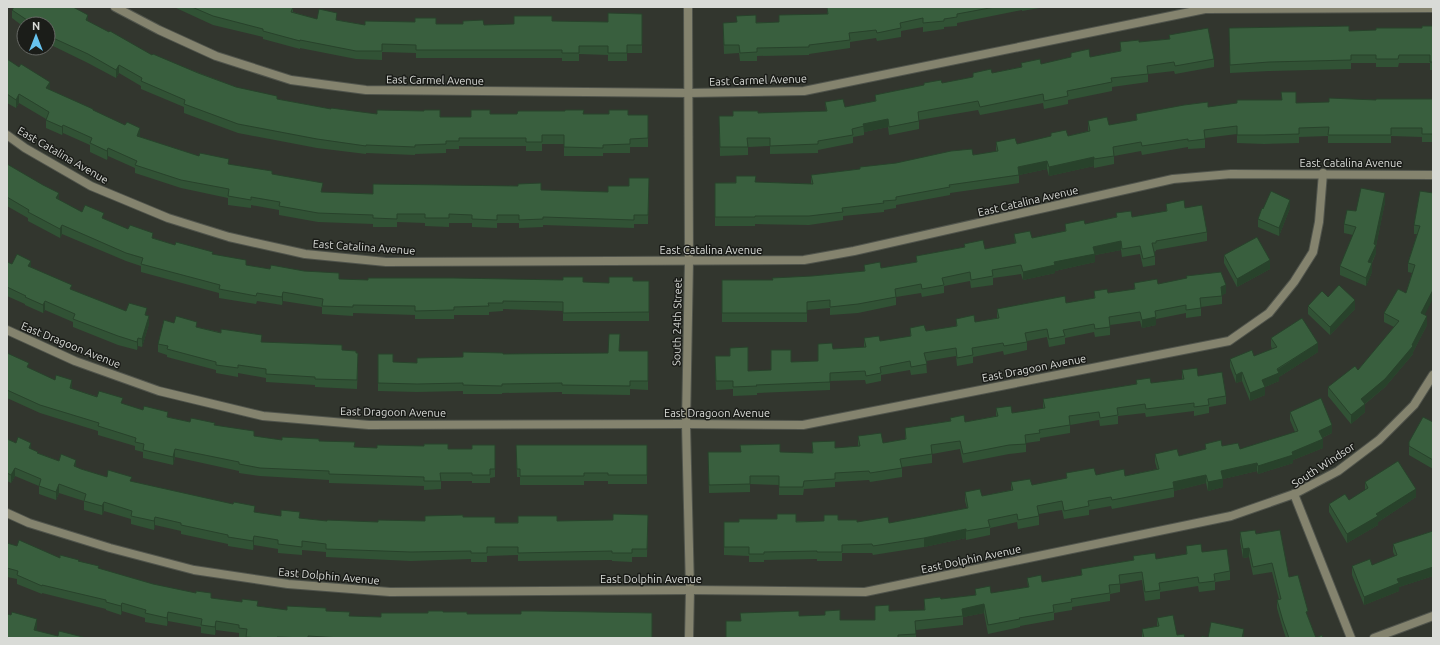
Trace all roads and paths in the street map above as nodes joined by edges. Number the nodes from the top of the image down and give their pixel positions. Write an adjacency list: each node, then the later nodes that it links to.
1 (115, 7): 4 (street, East Carmel Avenue)
2 (688, 7): 4 (street, South 24th Street)
3 (1433, 8): 4 (street, East Carmel Avenue)
4 (689, 93): 8 (street, South 24th Street)
5 (7, 135): 8 (street, East Catalina Avenue)
6 (1323, 173): 7 (street, East Catalina Avenue); 8 (street, East Catalina Avenue); 11 (street, East Dragoon Avenue)
7 (1433, 175)
8 (689, 261): 11 (street, South 24th Street)
9 (7, 330): 11 (street, East Dragoon Avenue)
10 (1433, 375): 12 (street, South Windsor)
11 (686, 424): 14 (street, South 24th Street)
12 (1294, 494): 14 (street, East Dolphin Avenue); 17 (street, South Windsor)
13 (7, 513): 14 (street, East Dolphin Avenue)
14 (690, 590): 16 (street, South 24th Street)
15 (1433, 616): 18 (street)
16 (689, 638)
17 (1351, 638)
18 (1374, 638)

